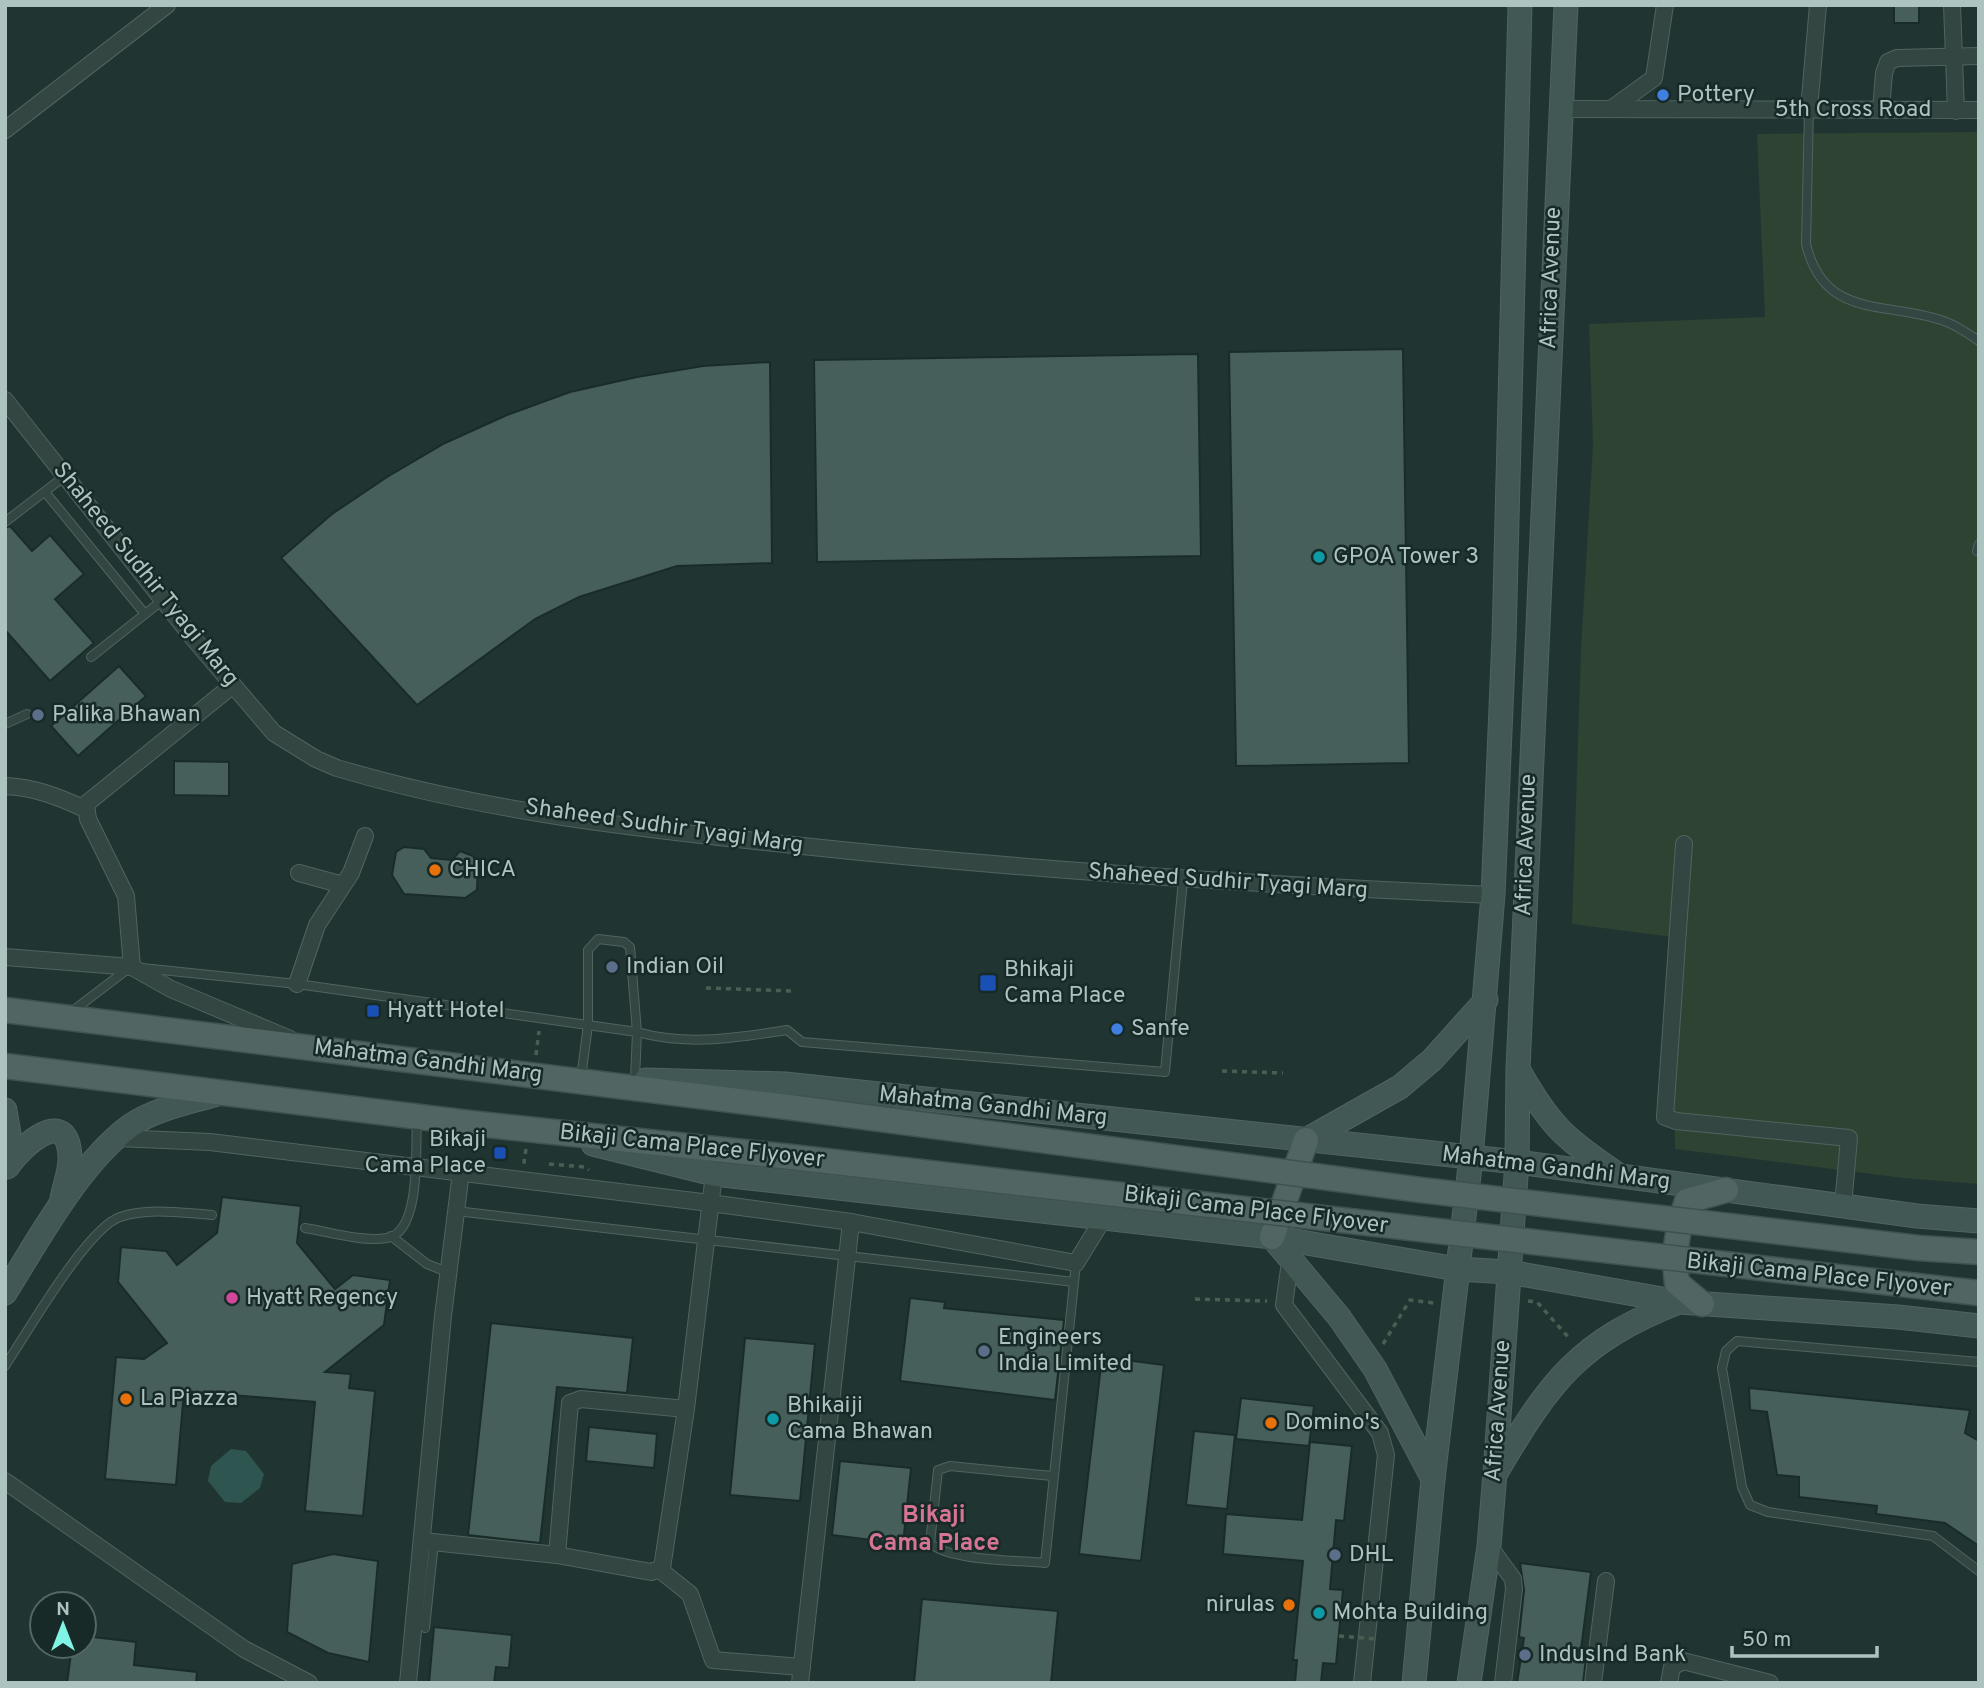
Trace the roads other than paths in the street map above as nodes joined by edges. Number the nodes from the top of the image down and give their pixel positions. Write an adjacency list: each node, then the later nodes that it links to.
1 (167, 5): 15 (street)
2 (1520, 5): 34 (main road, Africa Avenue)
3 (1566, 5): 9 (main road, Africa Avenue)
4 (1665, 5): 10 (street)
5 (1818, 5): 11 (street)
6 (1952, 5): 7 (street)
7 (1954, 56): 8 (street); 12 (street); 13 (street)
8 (1979, 57)
9 (1559, 109): 10 (street, 5th Cross Road); 45 (main road, Africa Avenue)
10 (1611, 109): 11 (street, 5th Cross Road)
11 (1809, 109): 12 (street, 5th Cross Road); 16 (lane)
12 (1881, 110): 13 (street, 5th Cross Road)
13 (1956, 110): 14 (street, 5th Cross Road)
14 (1979, 110)
15 (5, 130)
16 (1979, 341)
17 (5, 400): 18 (street, Shaheed Sudhir Tyagi Marg)
18 (65, 476): 19 (lane); 21 (street, Shaheed Sudhir Tyagi Marg)
19 (45, 492): 20 (lane); 22 (lane)
20 (6, 519)
21 (163, 600): 22 (lane); 24 (street, Shaheed Sudhir Tyagi Marg)
22 (145, 614): 23 (lane)
23 (91, 657)
24 (233, 685): 28 (street); 32 (street, Shaheed Sudhir Tyagi Marg)
25 (27, 714): 26 (lane)
26 (5, 724)
27 (5, 786): 28 (street)
28 (85, 809): 36 (street)
29 (365, 836): 33 (street)
30 (1684, 844): 65 (street)
31 (299, 873): 33 (street)
32 (1183, 880): 34 (street, Shaheed Sudhir Tyagi Marg); 42 (lane)
33 (343, 885): 37 (street)
34 (1493, 895): 38 (main road, Africa Avenue)
35 (5, 957): 36 (street)
36 (132, 967): 37 (lane); 40 (lane); 43 (street)
37 (297, 984): 41 (lane)
38 (1486, 1000): 54 (main road); 55 (main road, Africa Avenue)
39 (5, 1010): 40 (main road, Mahatma Gandhi Marg)
40 (65, 1017): 43 (main road, Mahatma Gandhi Marg)
41 (588, 1025): 42 (lane); 42 (lane); 47 (lane)
42 (637, 1032): 48 (lane)
43 (312, 1048): 46 (main road, Mahatma Gandhi Marg)
44 (5, 1066): 49 (main road)
45 (1518, 1069): 56 (main road, Africa Avenue); 61 (main road)
46 (536, 1070): 47 (main road, Mahatma Gandhi Marg); 75 (main road, Bikaji Cama Place Flyover, bridge)
47 (580, 1078): 48 (main road, Mahatma Gandhi Marg)
48 (635, 1079): 54 (main road, Mahatma Gandhi Marg)
49 (221, 1093): 51 (main road); 53 (main road)
50 (5, 1110): 58 (main road)
51 (417, 1116): 52 (main road); 57 (lane)
52 (533, 1129): 60 (main road); 84 (main road, Bikaji Cama Place Flyover, bridge)
53 (117, 1138): 57 (street); 63 (main road)
54 (1306, 1140): 55 (main road, Mahatma Gandhi Marg); 73 (main road)
55 (1471, 1158): 56 (main road, Mahatma Gandhi Marg); 79 (main road, Africa Avenue)
56 (1517, 1162): 61 (main road, Mahatma Gandhi Marg); 81 (main road, Africa Avenue)
57 (414, 1166): 59 (street); 72 (lane)
58 (6, 1171): 63 (main road)
59 (461, 1172): 64 (street); 66 (street)
60 (714, 1174): 64 (street); 68 (main road)
61 (1620, 1176): 62 (main road, Mahatma Gandhi Marg)
62 (1726, 1190): 65 (main road, Mahatma Gandhi Marg); 85 (main road)
63 (61, 1203): 83 (main road)
64 (710, 1203): 70 (street); 74 (street)
65 (1843, 1206): 69 (main road, Mahatma Gandhi Marg)
66 (456, 1211): 74 (lane); 80 (street)
67 (212, 1215): 88 (lane)
68 (1103, 1219): 73 (main road); 78 (street)
69 (1979, 1221)
70 (851, 1222): 76 (street); 78 (street)
71 (305, 1228): 72 (lane)
72 (391, 1237): 80 (lane)
73 (1272, 1237): 77 (main road); 79 (main road)
74 (706, 1240): 76 (lane); 89 (street)
75 (1979, 1252)
76 (848, 1256): 82 (lane); 101 (street)
77 (1290, 1262): 92 (main road); 104 (street)
78 (1076, 1263): 82 (lane)
79 (1457, 1269): 81 (main road); 92 (main road)
80 (447, 1272): 94 (street)
81 (1509, 1272): 85 (main road); 90 (main road, Africa Avenue)
82 (1074, 1282): 91 (lane)
83 (5, 1293)
84 (1979, 1293)
85 (1690, 1303): 86 (main road); 90 (main road)
86 (1979, 1326)
87 (1979, 1362): 98 (lane)
88 (5, 1366)
89 (686, 1409): 96 (street); 97 (street)
90 (1495, 1473): 95 (main road, Africa Avenue)
91 (1052, 1476): 91 (lane)
92 (1433, 1479): 105 (main road)
93 (5, 1480): 102 (street)
94 (429, 1541): 96 (street); 100 (lane); 103 (street)
95 (1489, 1546): 106 (main road, Africa Avenue); 107 (street)
96 (556, 1555): 97 (street)
97 (660, 1570): 101 (street)
98 (1979, 1570)
99 (1606, 1581): 108 (street)
100 (425, 1628)
101 (801, 1675)
102 (309, 1683)
103 (408, 1683)
104 (1362, 1683)
105 (1414, 1683)
106 (1469, 1683)
107 (1503, 1683)
108 (1592, 1683)
109 (1669, 1683): 110 (street)
110 (1770, 1683)

